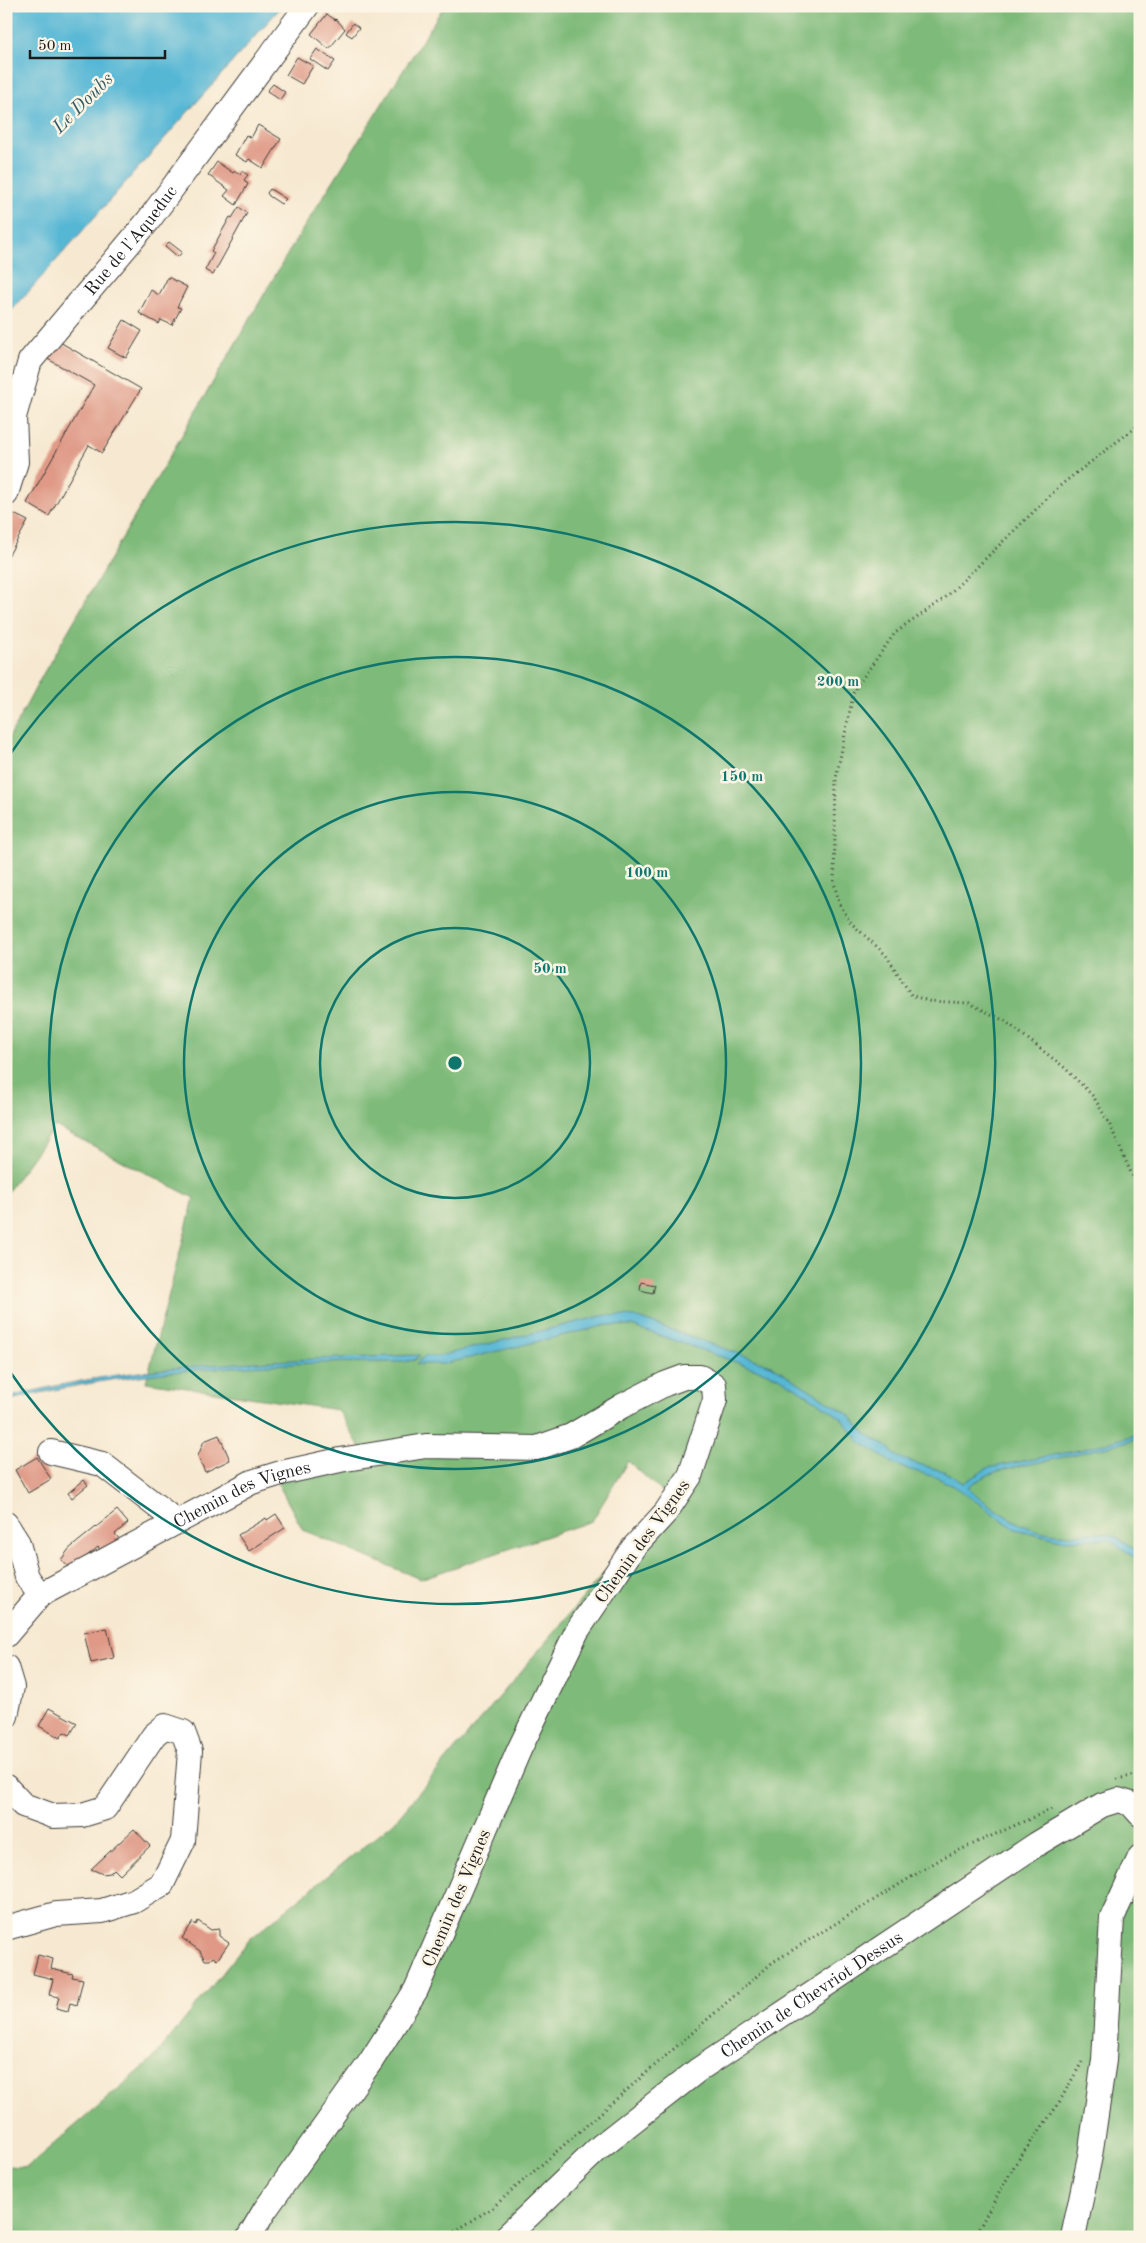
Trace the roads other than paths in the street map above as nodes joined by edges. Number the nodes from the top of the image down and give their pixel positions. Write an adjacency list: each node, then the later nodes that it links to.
1 (307, 6): 2 (street, Rue de l'Aqueduc)
2 (6, 494)
3 (52, 1452): 4 (street)
4 (176, 1521): 6 (street, Chemin des Vignes); 14 (street, Chemin des Vignes)
5 (6, 1524): 6 (street)
6 (40, 1595): 7 (street, Chemin des Vignes)
7 (6, 1635)
8 (6, 1667): 9 (street)
9 (6, 1716)
10 (6, 1787): 13 (street)
11 (1140, 1814): 15 (street, Chemin de Chevriot Dessus)
12 (1140, 1857): 16 (street)
13 (6, 1928)
14 (249, 2237)
15 (506, 2237)
16 (1073, 2237)

